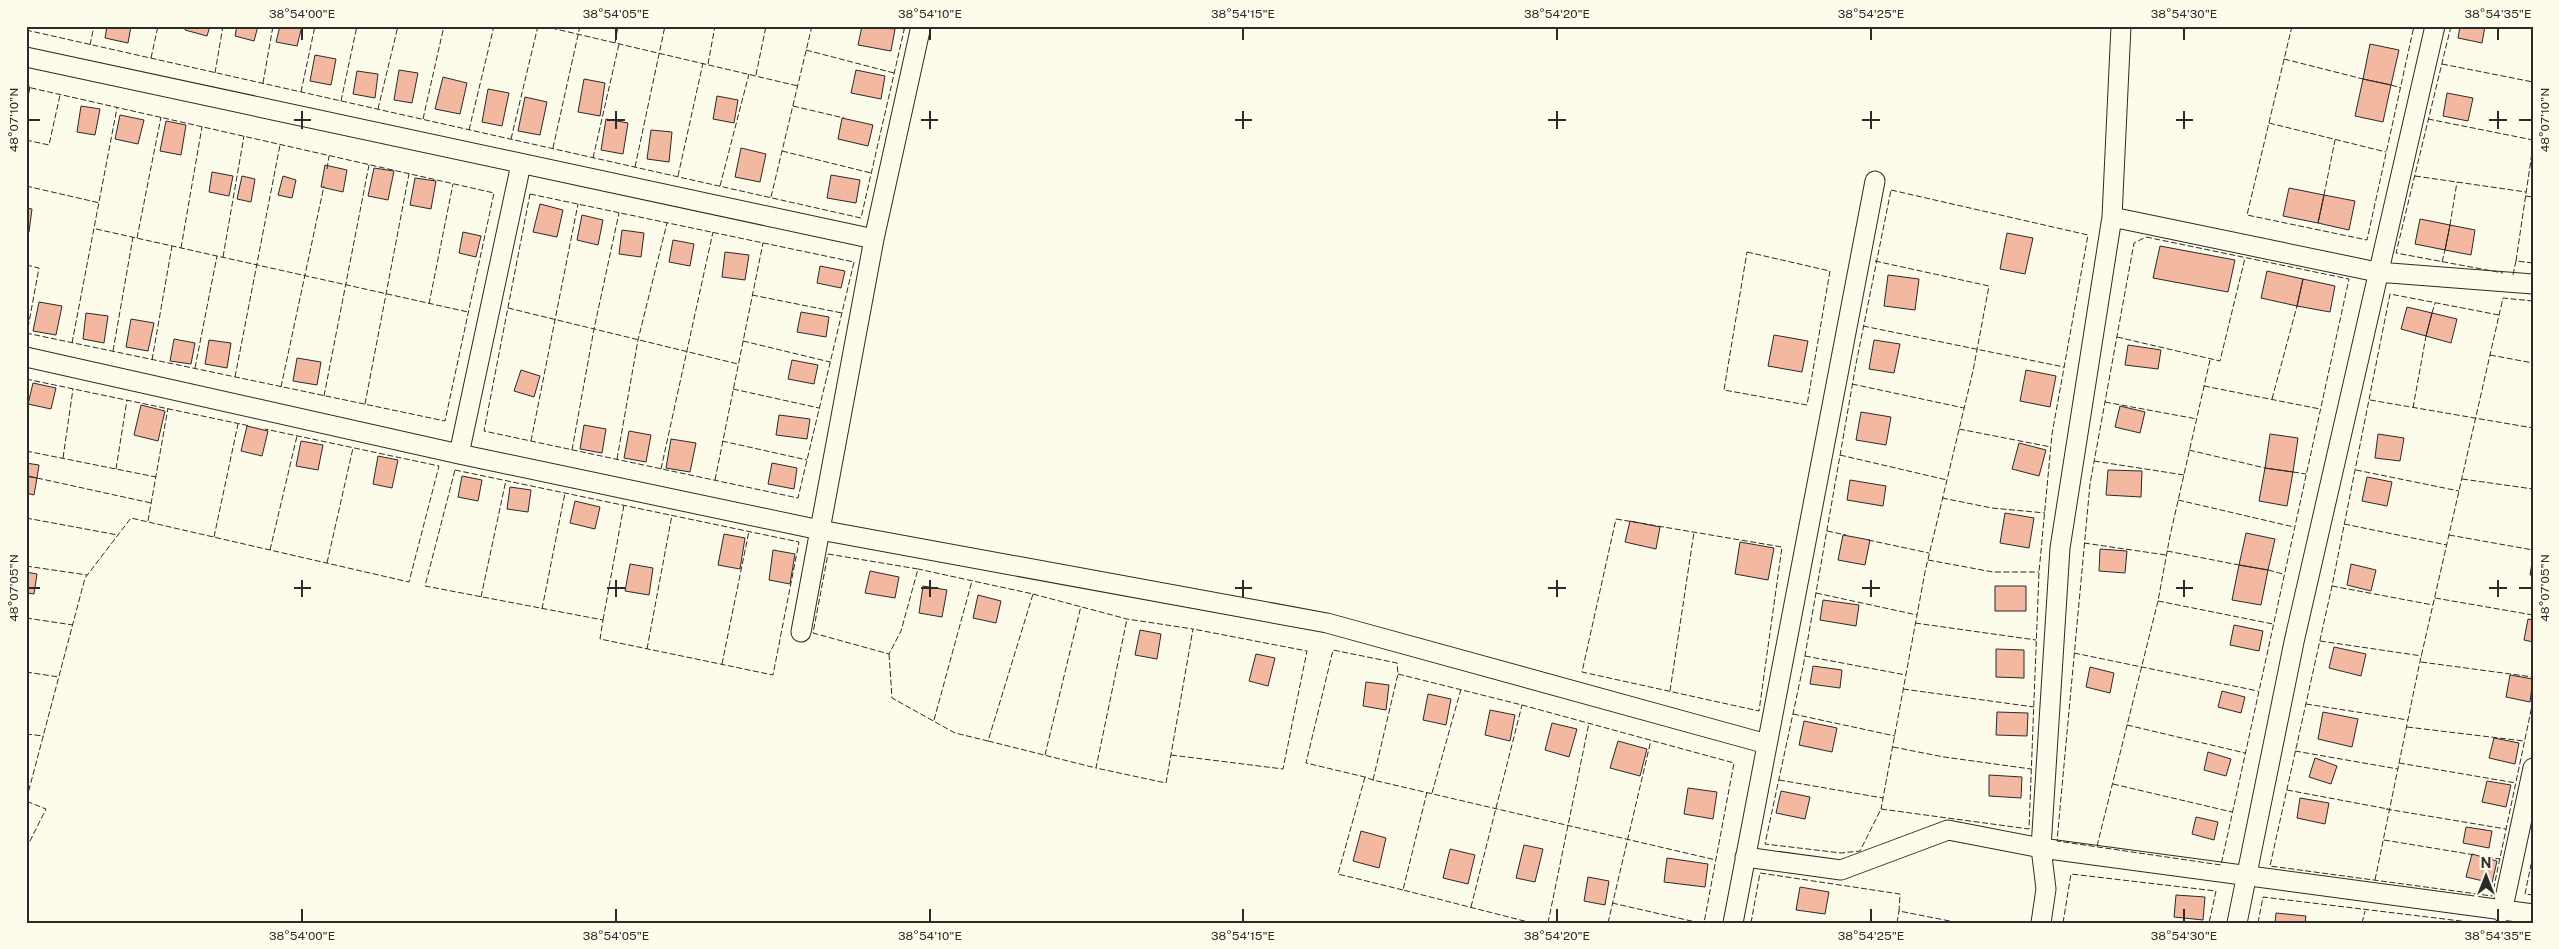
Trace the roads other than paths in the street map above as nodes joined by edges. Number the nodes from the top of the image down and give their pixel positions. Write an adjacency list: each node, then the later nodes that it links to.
1 (921, 26): 8 (street)
2 (2121, 26): 7 (street)
3 (2435, 26): 9 (street)
4 (26, 57): 5 (street)
5 (521, 164): 8 (street); 12 (street)
6 (1875, 181): 15 (street)
7 (2112, 217): 9 (street); 17 (street)
8 (874, 239): 13 (street)
9 (2377, 272): 10 (street); 19 (street)
10 (2533, 284)
11 (26, 357): 12 (street)
12 (459, 454): 13 (street)
13 (820, 530): 14 (street); 15 (street)
14 (801, 632)
15 (1767, 744): 18 (street)
16 (2533, 768): 20 (street)
17 (2040, 848): 18 (street); 19 (street); 23 (street)
18 (1745, 857): 22 (street)
19 (2246, 877): 20 (street); 24 (street)
20 (2502, 912): 21 (street)
21 (2533, 914)
22 (1732, 923)
23 (2041, 923)
24 (2237, 923)

